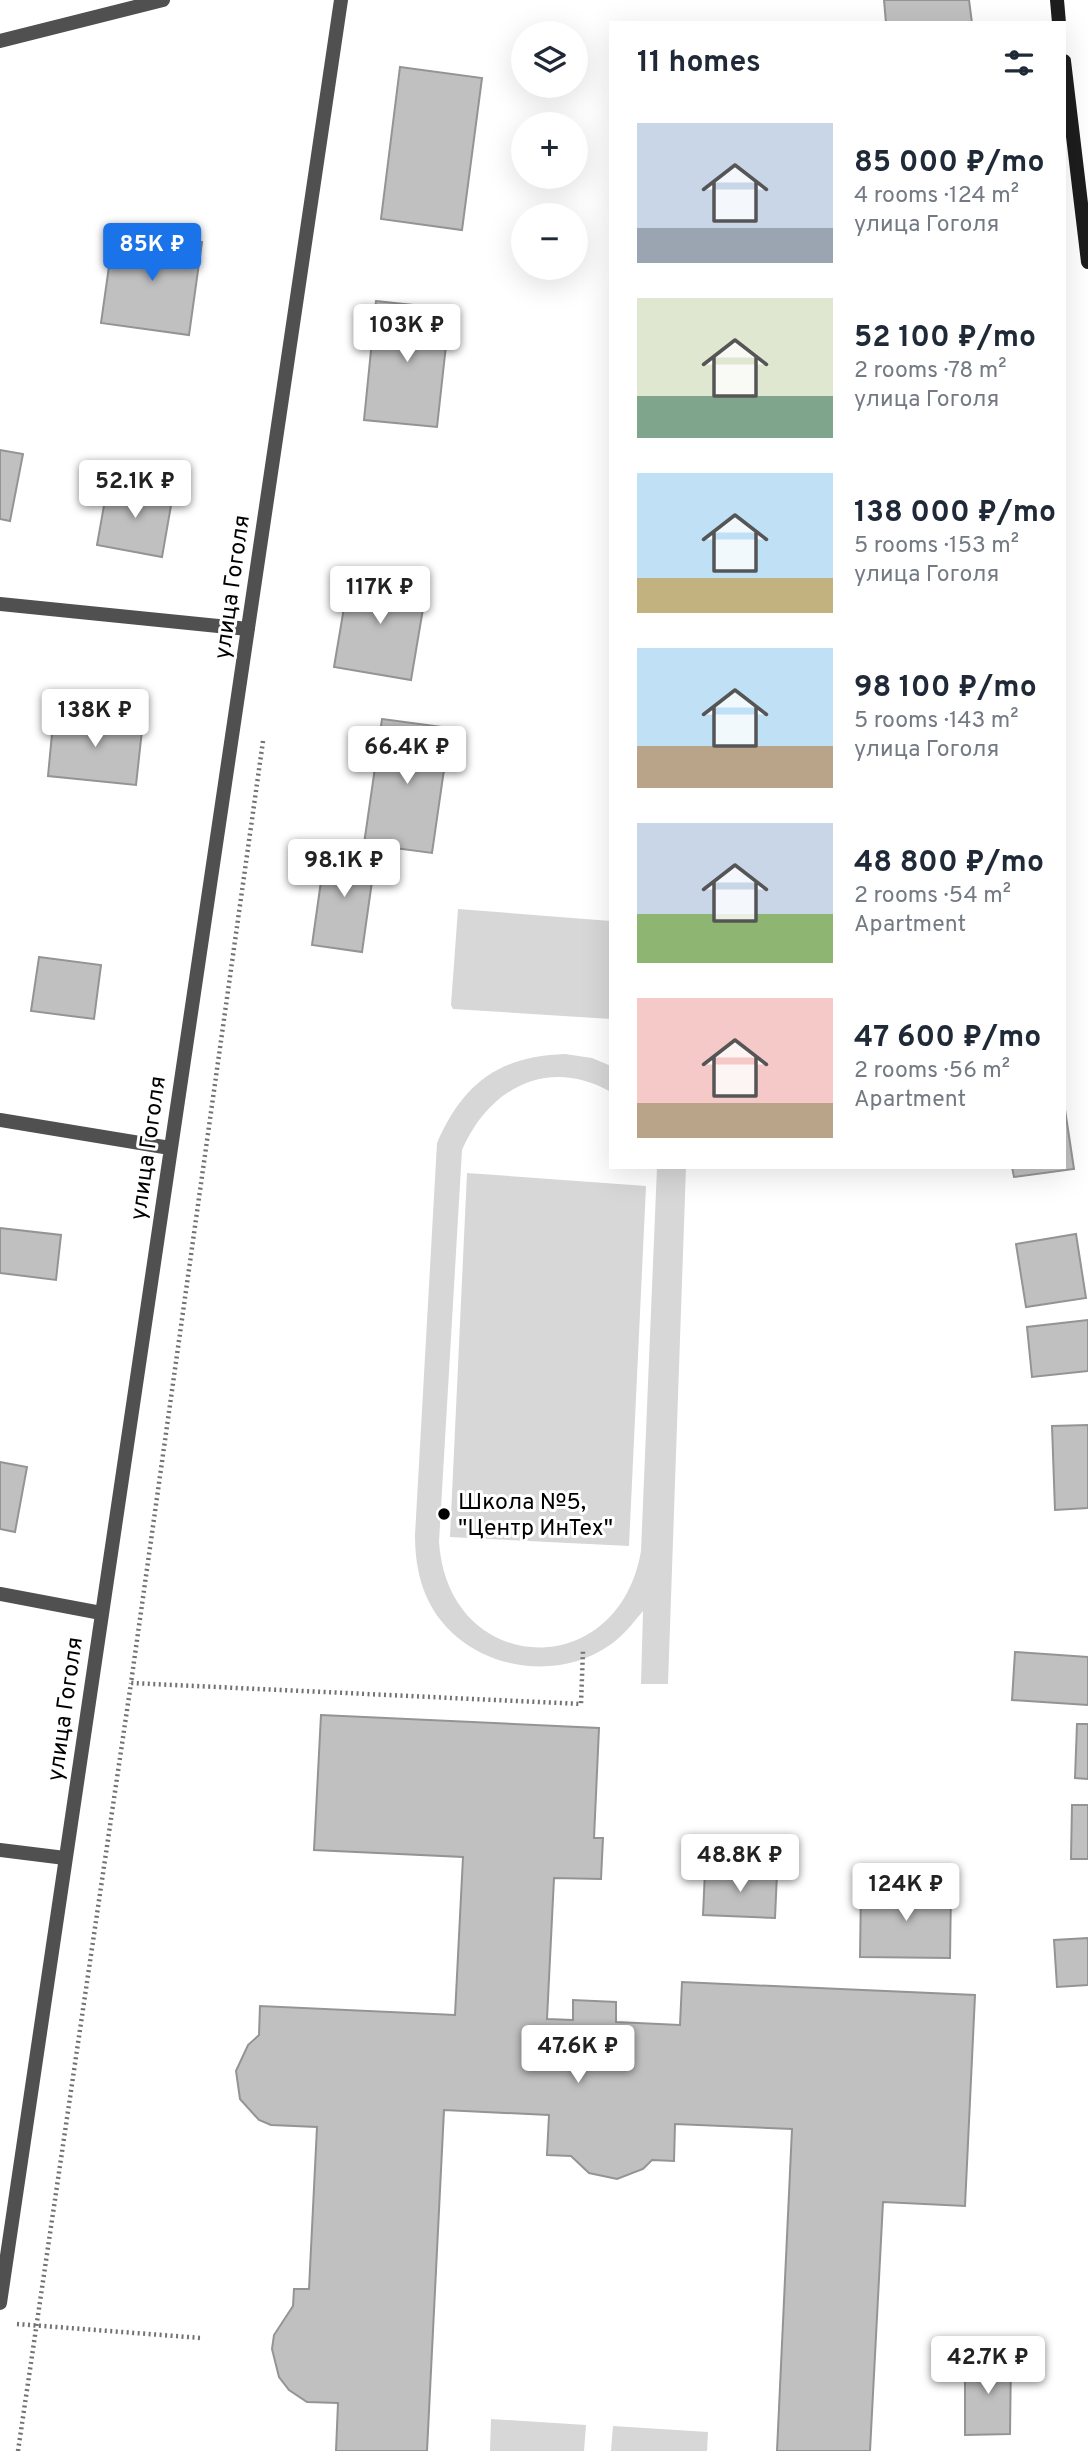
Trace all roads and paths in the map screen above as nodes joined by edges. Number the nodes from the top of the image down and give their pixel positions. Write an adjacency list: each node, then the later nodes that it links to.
1 (163, 0): 5 (street)
2 (341, 0): 9 (street, улица Гоголя)
3 (1057, 0): 4 (street)
4 (1059, 21)
5 (0, 41)
6 (1066, 78): 7 (street)
7 (1088, 262)
8 (0, 604): 9 (street)
9 (247, 629): 12 (street, улица Гоголя)
10 (264, 732): 16 (path)
11 (0, 1120): 12 (street)
12 (170, 1148): 14 (street, улица Гоголя)
13 (0, 1594): 14 (street)
14 (101, 1613): 18 (street, улица Гоголя)
15 (583, 1650): 16 (path)
16 (131, 1683): 21 (path)
17 (0, 1850): 18 (street)
18 (65, 1858): 19 (street, улица Гоголя)
19 (0, 2303)
20 (12, 2323): 21 (path)
21 (36, 2328): 22 (path); 23 (path)
22 (201, 2338)
23 (18, 2451)

